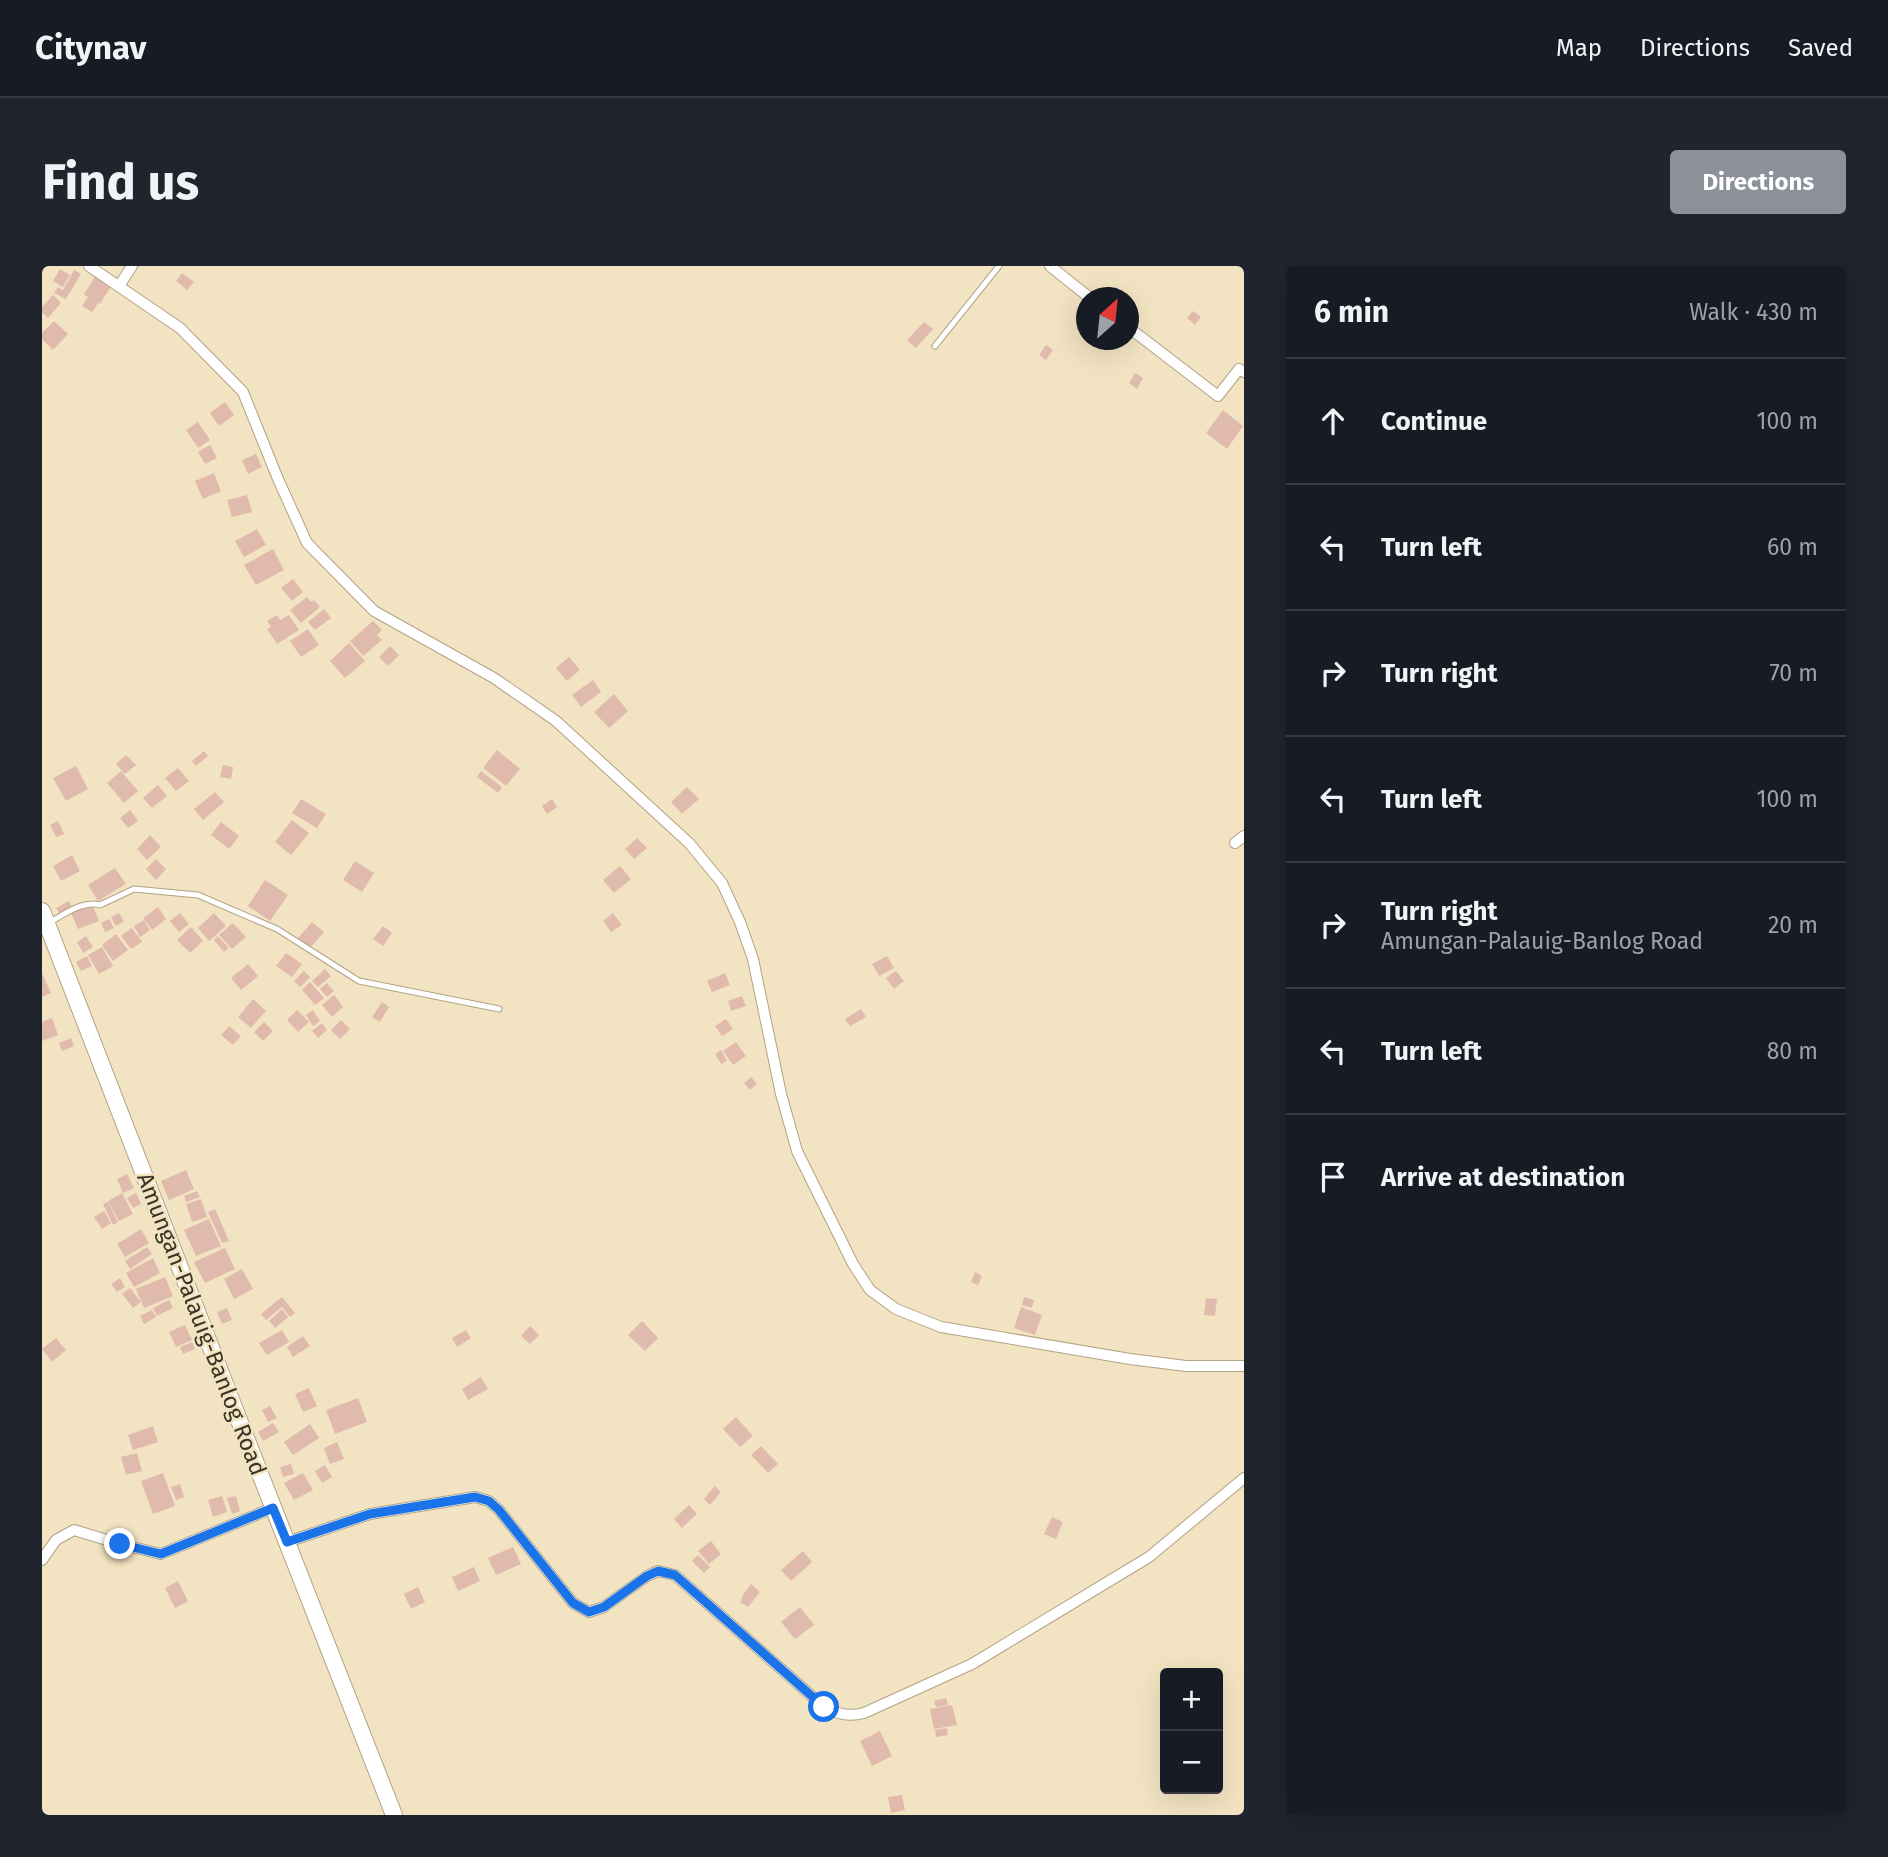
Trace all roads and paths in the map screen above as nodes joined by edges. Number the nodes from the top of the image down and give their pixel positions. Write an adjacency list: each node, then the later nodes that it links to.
1 (89, 266): 5 (street)
2 (132, 266): 5 (street)
3 (999, 266): 8 (lane)
4 (1050, 266): 6 (street)
5 (119, 286): 12 (street)
6 (1076, 287)
7 (1139, 335): 9 (street)
8 (935, 346)
9 (1244, 372)
10 (45, 917): 11 (lane); 14 (main road, Amungan-Palauig-Banlog Road)
11 (499, 1009)
12 (1244, 1366)
13 (1244, 1478): 15 (street)
14 (273, 1508): 15 (main road, Amungan-Palauig-Banlog Road); 16 (street)
15 (287, 1542): 17 (main road, Amungan-Palauig-Banlog Road)
16 (42, 1560)
17 (394, 1815)

